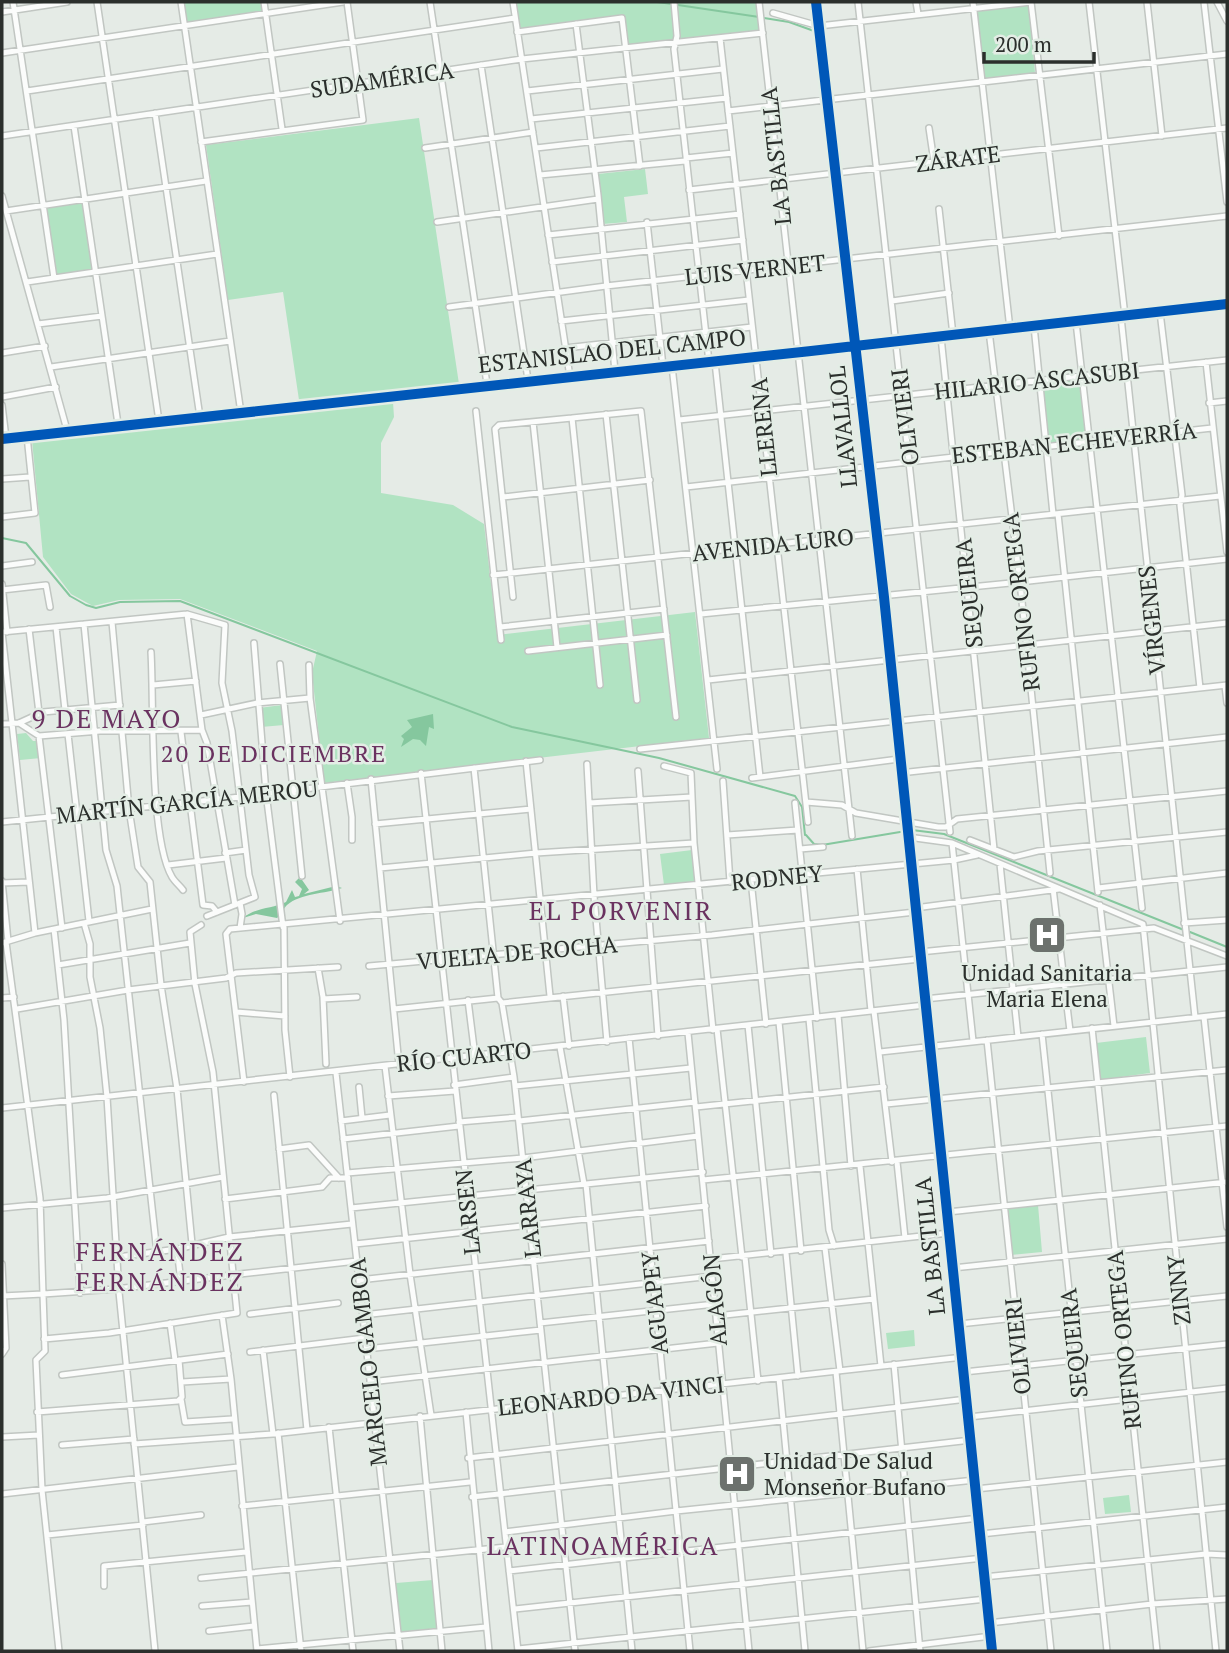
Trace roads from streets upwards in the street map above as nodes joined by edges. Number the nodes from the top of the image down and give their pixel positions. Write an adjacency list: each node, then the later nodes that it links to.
1 (13, 2): 20 (street)
2 (67, 2): 20 (street)
3 (97, 2): 34 (street)
4 (181, 2): 29 (street)
5 (264, 2): 22 (street)
6 (345, 2): 22 (street); 36 (street)
7 (430, 2): 31 (street)
8 (513, 2): 25 (street)
9 (759, 2): 33 (street, LA BASTILLA)
10 (816, 2): 30 (street, LLAVALLOL)
11 (858, 2): 26 (street, OLIVIERI)
12 (916, 2): 24 (street)
13 (1031, 2): 19 (street); 53 (street)
14 (1089, 2): 50 (street, VÍRGENES)
15 (1147, 2): 46 (street)
16 (1204, 2): 44 (street)
17 (1217, 2): 27 (street)
18 (674, 5): 37 (street)
19 (974, 5): 24 (street); 56 (street)
20 (14, 10): 21 (street); 39 (street)
21 (2, 12)
22 (266, 13): 29 (street); 42 (street)
23 (774, 13): 30 (street)
24 (918, 15): 26 (street)
25 (515, 18): 31 (street); 32 (street)
26 (860, 21): 30 (street); 62 (street, OLIVIERI)
27 (1227, 21)
28 (576, 24): 32 (street); 38 (street); 41 (street)
29 (184, 26): 34 (street); 48 (street)
30 (819, 26): 64 (street, LLAVALLOL)
31 (434, 29): 36 (street); 51 (street)
32 (517, 32): 45 (street)
33 (762, 33): 35 (street, SUDAMÉRICA); 66 (street, LA BASTILLA)
34 (102, 38): 39 (street); 54 (street)
35 (720, 38): 37 (street, SUDAMÉRICA); 49 (street, LLERENA)
36 (353, 42): 42 (street); 57 (street)
37 (676, 43): 38 (street, SUDAMÉRICA); 52 (street)
38 (626, 48): 41 (street, SUDAMÉRICA); 55 (street)
39 (21, 50): 40 (street); 59 (street)
40 (2, 53)
41 (579, 53): 45 (street, SUDAMÉRICA); 58 (street)
42 (272, 54): 48 (street); 61 (street)
43 (1227, 54): 44 (street)
44 (1210, 56): 46 (street); 78 (street)
45 (522, 59): 47 (street, SUDAMÉRICA); 60 (street)
46 (1154, 63): 50 (street); 84 (street)
47 (481, 65): 51 (street, SUDAMÉRICA); 86 (street)
48 (190, 66): 54 (street); 67 (street)
49 (723, 69): 52 (street); 63 (street, LLERENA)
50 (1096, 69): 53 (street); 89 (street, VÍRGENES)
51 (441, 71): 57 (street, SUDAMÉRICA); 90 (street)
52 (677, 74): 55 (street); 65 (street)
53 (1040, 75): 56 (street); 93 (street)
54 (108, 79): 59 (street); 73 (street)
55 (631, 79): 58 (street); 68 (street)
56 (982, 82): 62 (street); 95 (street)
57 (359, 83): 61 (street, SUDAMÉRICA); 79 (street)
58 (584, 84): 60 (street); 71 (street)
59 (27, 91): 80 (street)
60 (527, 91): 72 (street)
61 (278, 94): 67 (street, SUDAMÉRICA); 79 (street)
62 (869, 95): 64 (street); 99 (street, OLIVIERI)
63 (727, 97): 65 (street); 69 (street, LLERENA)
64 (827, 100): 66 (street); 101 (street, LLAVALLOL)
65 (680, 103): 68 (street); 82 (street)
66 (771, 106): 69 (street); 103 (street, LA BASTILLA)
67 (196, 107): 70 (street, SUDAMÉRICA); 87 (street)
68 (634, 108): 71 (street); 85 (street)
69 (728, 111): 75 (street, LLERENA)
70 (155, 113): 73 (street, SUDAMÉRICA); 106 (street)
71 (587, 113): 72 (street); 88 (street)
72 (531, 119): 81 (street)
73 (114, 120): 74 (street, SUDAMÉRICA); 108 (street)
74 (74, 126): 80 (street, SUDAMÉRICA); 110 (street)
75 (730, 126): 82 (street); 94 (street, LLERENA)
76 (929, 128): 97 (street)
77 (1227, 128): 78 (street, ZÁRATE)
78 (1219, 129): 84 (street, ZÁRATE); 112 (street)
79 (282, 130): 87 (street)
80 (33, 132): 83 (street, SUDAMÉRICA); 113 (street)
81 (533, 132): 86 (street); 92 (street)
82 (683, 132): 85 (street); 96 (street)
83 (2, 136)
84 (1162, 136): 89 (street, ZÁRATE)
85 (637, 137): 88 (street); 98 (street)
86 (492, 138): 90 (street); 117 (street)
87 (201, 142): 104 (street)
88 (590, 142): 92 (street); 100 (street)
89 (1105, 142): 93 (street, ZÁRATE); 127 (street, VÍRGENES)
90 (452, 145): 91 (street); 120 (street)
91 (425, 148)
92 (536, 148): 102 (street)
93 (1048, 149): 95 (street, ZÁRATE); 129 (street)
94 (733, 153): 96 (street); 105 (street, LLERENA)
95 (990, 155): 97 (street, ZÁRATE); 131 (street)
96 (686, 159): 98 (street); 107 (street)
97 (934, 162): 99 (street, ZÁRATE)
98 (640, 166): 100 (street)
99 (877, 168): 101 (street, ZÁRATE); 136 (street, OLIVIERI)
100 (595, 171): 102 (street); 111 (street)
101 (836, 173): 103 (street, ZÁRATE); 138 (street, LLAVALLOL)
102 (540, 175): 114 (street)
103 (779, 179): 105 (street, ZÁRATE); 142 (street, LA BASTILLA)
104 (206, 181): 106 (street); 135 (street)
105 (736, 184): 107 (street, ZÁRATE); 118 (street, LLERENA)
106 (166, 187): 108 (street); 139 (street)
107 (689, 190): 121 (street)
108 (125, 193): 110 (street); 141 (street)
109 (2, 196): 116 (street)
110 (85, 199): 113 (street); 143 (street)
111 (598, 199): 114 (street); 126 (street)
112 (1227, 202)
113 (43, 205): 116 (street); 146 (street)
114 (544, 205): 117 (street); 128 (street)
115 (939, 209): 133 (street)
116 (6, 211): 122 (street)
117 (503, 211): 120 (street); 152 (street)
118 (740, 214): 121 (street); 130 (street, LLERENA)
119 (1227, 216): 127 (street, LUIS VERNET)
120 (462, 218): 123 (street); 155 (street)
121 (693, 218): 124 (street); 132 (street)
122 (9, 222): 125 (street); 148 (street)
123 (437, 222)
124 (647, 222): 126 (street); 134 (street)
125 (2, 223)
126 (601, 228): 128 (street); 137 (street)
127 (1115, 229): 129 (street, LUIS VERNET); 163 (street, VÍRGENES)
128 (548, 235): 140 (street)
129 (1059, 236): 131 (street, LUIS VERNET)
130 (743, 240): 132 (street); 144 (street, LLERENA)
131 (1001, 242): 133 (street, LUIS VERNET); 169 (street)
132 (696, 246): 134 (street); 145 (street)
133 (944, 248): 136 (street, LUIS VERNET); 151 (street)
134 (649, 251): 137 (street); 147 (street)
135 (218, 254): 139 (street); 175 (street)
136 (887, 255): 138 (street, LUIS VERNET); 154 (street, OLIVIERI)
137 (603, 256): 140 (street); 149 (street)
138 (845, 260): 142 (street, LUIS VERNET); 180 (street, LLAVALLOL)
139 (177, 261): 141 (street); 179 (street)
140 (552, 262): 150 (street)
141 (136, 267): 143 (street); 183 (street)
142 (788, 267): 144 (street, LUIS VERNET); 184 (street, LA BASTILLA)
143 (96, 272): 146 (street); 161 (street)
144 (747, 272): 145 (street, LUIS VERNET); 153 (street, LLERENA)
145 (699, 276): 147 (street, LUIS VERNET); 157 (street)
146 (54, 278): 148 (street)
147 (653, 281): 149 (street, LUIS VERNET); 159 (street)
148 (27, 282): 166 (street)
149 (606, 286): 150 (street, LUIS VERNET); 162 (street)
150 (557, 292): 152 (street, LUIS VERNET); 164 (street)
151 (949, 293): 154 (street); 172 (street)
152 (516, 298): 155 (street, LUIS VERNET); 198 (street)
153 (750, 300): 157 (street); 168 (street, LLERENA)
154 (891, 301): 177 (street, OLIVIERI)
155 (475, 304): 158 (street, LUIS VERNET); 200 (street)
156 (1227, 304): 160 (street, ESTANISLAO DEL CAMPO)
157 (703, 305): 159 (street); 171 (street)
158 (449, 307)
159 (656, 310): 162 (street); 174 (street)
160 (1160, 312): 163 (street, ESTANISLAO DEL CAMPO); 192 (street)
161 (102, 316): 166 (street); 186 (street)
162 (610, 316): 164 (street); 176 (street)
163 (1123, 316): 165 (street, ESTANISLAO DEL CAMPO); 195 (street, VÍRGENES)
164 (561, 321): 181 (street)
165 (1076, 321): 167 (street, ESTANISLAO DEL CAMPO); 196 (street)
166 (38, 324): 178 (street)
167 (1034, 326): 169 (street, ESTANISLAO DEL CAMPO); 199 (street)
168 (752, 327): 171 (street); 185 (street, LLERENA)
169 (1010, 329): 170 (street, ESTANISLAO DEL CAMPO)
170 (989, 331): 172 (street, ESTANISLAO DEL CAMPO); 201 (street, RUFINO ORTEGA)
171 (706, 332): 174 (street); 188 (street)
172 (953, 335): 173 (street, ESTANISLAO DEL CAMPO)
173 (941, 337): 177 (street, ESTANISLAO DEL CAMPO); 203 (street, SEQUEIRA)
174 (659, 338): 176 (street); 190 (street)
175 (230, 341): 179 (street); 213 (street)
176 (612, 342): 181 (street); 194 (street)
177 (896, 342): 180 (street, ESTANISLAO DEL CAMPO); 204 (street, OLIVIERI)
178 (45, 346): 182 (street); 193 (street)
179 (190, 346): 183 (street); 216 (street)
180 (855, 346): 184 (street, ESTANISLAO DEL CAMPO); 206 (street, LLAVALLOL)
181 (565, 348): 197 (street)
182 (2, 353)
183 (149, 353): 186 (street); 218 (street)
184 (798, 353): 185 (street, ESTANISLAO DEL CAMPO); 210 (street, LA BASTILLA)
185 (757, 358): 188 (street, ESTANISLAO DEL CAMPO); 212 (street, LLERENA)
186 (108, 359): 193 (street); 221 (street)
187 (1227, 360): 189 (street, HILARIO ASCASUBI)
188 (712, 362): 191 (street, ESTANISLAO DEL CAMPO); 215 (street)
189 (1206, 362): 192 (street, HILARIO ASCASUBI); 208 (street)
190 (663, 366): 191 (street, ESTANISLAO DEL CAMPO); 194 (street, ESTANISLAO DEL CAMPO)
191 (672, 366): 219 (street)
192 (1167, 366): 195 (street, HILARIO ASCASUBI); 224 (street)
193 (51, 367): 202 (street)
194 (615, 371): 197 (street, ESTANISLAO DEL CAMPO)
195 (1126, 371): 196 (street, HILARIO ASCASUBI); 226 (street, VÍRGENES)
196 (1082, 376): 199 (street, HILARIO ASCASUBI); 228 (street)
197 (570, 377): 198 (street, ESTANISLAO DEL CAMPO)
198 (528, 380): 200 (street, ESTANISLAO DEL CAMPO)
199 (1040, 380): 201 (street, HILARIO ASCASUBI); 229 (street)
200 (487, 384): 213 (street, ESTANISLAO DEL CAMPO)
201 (995, 386): 203 (street, HILARIO ASCASUBI); 230 (street, RUFINO ORTEGA)
202 (56, 387): 205 (street); 223 (street)
203 (947, 391): 204 (street, HILARIO ASCASUBI); 231 (street, SEQUEIRA)
204 (902, 396): 206 (street, HILARIO ASCASUBI); 232 (street, OLIVIERI)
205 (2, 397)
206 (862, 401): 210 (street, HILARIO ASCASUBI); 233 (street, LLAVALLOL)
207 (1227, 401): 208 (street, ESTEBAN ECHEVERRÍA)
208 (1209, 403): 222 (street)
209 (2, 405): 227 (street)
210 (804, 408): 212 (street, HILARIO ASCASUBI); 234 (street, LA BASTILLA)
211 (476, 411): 274 (street)
212 (763, 412): 215 (street, HILARIO ASCASUBI); 236 (street, LLERENA)
213 (241, 413): 216 (street, ESTANISLAO DEL CAMPO)
214 (606, 414): 217 (street); 239 (street); 242 (street)
215 (720, 416): 219 (street, HILARIO ASCASUBI); 241 (street)
216 (200, 417): 218 (street, ESTANISLAO DEL CAMPO)
217 (572, 418): 220 (street); 244 (street)
218 (159, 421): 221 (street, ESTANISLAO DEL CAMPO)
219 (679, 421): 243 (street)
220 (533, 422): 245 (street); 247 (street)
221 (118, 424): 223 (street, ESTANISLAO DEL CAMPO)
222 (1212, 428): 224 (street, ESTEBAN ECHEVERRÍA); 240 (street)
223 (67, 430): 225 (street, ESTANISLAO DEL CAMPO)
224 (1175, 432): 226 (street, ESTEBAN ECHEVERRÍA); 248 (street)
225 (27, 436): 227 (street, ESTANISLAO DEL CAMPO); 235 (street)
226 (1134, 437): 228 (street, ESTEBAN ECHEVERRÍA); 249 (street, VÍRGENES)
227 (4, 438)
228 (1090, 442): 229 (street, ESTEBAN ECHEVERRÍA); 250 (street)
229 (1046, 446): 230 (street, ESTEBAN ECHEVERRÍA); 251 (street)
230 (1003, 451): 231 (street, ESTEBAN ECHEVERRÍA); 253 (street, RUFINO ORTEGA)
231 (954, 456): 232 (street, ESTEBAN ECHEVERRÍA); 255 (street, SEQUEIRA)
232 (910, 462): 233 (street, ESTEBAN ECHEVERRÍA); 256 (street, OLIVIERI)
233 (869, 468): 234 (street, ESTEBAN ECHEVERRÍA); 257 (street, LLAVALLOL)
234 (812, 474): 236 (street, ESTEBAN ECHEVERRÍA); 258 (street, LA BASTILLA)
235 (30, 477): 237 (street); 252 (street)
236 (770, 478): 241 (street, ESTEBAN ECHEVERRÍA); 259 (street, LLERENA)
237 (2, 479)
238 (1227, 479): 240 (street)
239 (650, 480): 242 (street); 263 (street)
240 (1218, 480): 246 (street)
241 (728, 483): 243 (street, ESTEBAN ECHEVERRÍA); 260 (street)
242 (614, 484): 244 (street); 265 (street)
243 (686, 487): 262 (street)
244 (578, 488): 245 (street); 268 (street)
245 (540, 492): 247 (street); 271 (street)
246 (1220, 496): 248 (street, AVENIDA LURO); 254 (street)
247 (503, 497): 273 (street)
248 (1181, 500): 249 (street, AVENIDA LURO); 267 (street)
249 (1140, 504): 250 (street, AVENIDA LURO); 270 (street, VÍRGENES)
250 (1098, 509): 251 (street, AVENIDA LURO); 272 (street)
251 (1055, 514): 253 (street, AVENIDA LURO); 275 (street)
252 (2, 517)
253 (1012, 519): 255 (street, AVENIDA LURO); 277 (street, RUFINO ORTEGA)
254 (1226, 521): 261 (street)
255 (962, 524): 256 (street, AVENIDA LURO); 279 (street, SEQUEIRA)
256 (917, 529): 257 (street, AVENIDA LURO); 281 (street, OLIVIERI)
257 (876, 533): 258 (street, AVENIDA LURO); 283 (street, LLAVALLOL)
258 (819, 540): 259 (street, AVENIDA LURO); 284 (street, LA BASTILLA)
259 (777, 544): 260 (street, AVENIDA LURO); 286 (street, LLERENA)
260 (736, 549): 262 (street, AVENIDA LURO); 288 (street)
261 (1227, 552)
262 (694, 553): 263 (street, AVENIDA LURO); 291 (street)
263 (658, 557): 265 (street, AVENIDA LURO); 287 (street)
264 (1227, 559): 267 (street)
265 (622, 561): 268 (street, AVENIDA LURO); 289 (street)
266 (32, 562): 269 (street)
267 (1187, 563): 270 (street); 297 (street)
268 (587, 565): 271 (street, AVENIDA LURO); 292 (street)
269 (2, 566)
270 (1146, 567): 272 (street); 301 (street, VÍRGENES)
271 (548, 569): 273 (street, AVENIDA LURO); 293 (street)
272 (1105, 572): 275 (street); 304 (street)
273 (511, 573): 274 (street, AVENIDA LURO); 282 (street)
274 (493, 575): 299 (street)
275 (1065, 577): 276 (street); 306 (street)
276 (1029, 581)
277 (1020, 582): 279 (street); 310 (street, RUFINO ORTEGA)
278 (2, 584): 280 (street)
279 (968, 588): 281 (street); 313 (street, SEQUEIRA)
280 (2, 590): 285 (street); 302 (street)
281 (925, 592): 283 (street); 315 (street, OLIVIERI)
282 (513, 597)
283 (884, 597): 284 (street); 316 (street, LLAVALLOL)
284 (825, 603): 286 (street); 319 (street, LA BASTILLA)
285 (50, 607)
286 (784, 607): 288 (street); 320 (street, LLERENA)
287 (664, 610): 289 (street); 303 (street)
288 (743, 610): 291 (street); 321 (street)
289 (628, 612): 292 (street); 305 (street)
290 (187, 614): 294 (street); 323 (street); 339 (street)
291 (701, 614): 322 (street)
292 (592, 616): 293 (street); 309 (street)
293 (554, 621): 299 (street); 311 (street)
294 (112, 622): 296 (street); 336 (street)
295 (1227, 623): 297 (street)
296 (84, 624): 298 (street); 338 (street)
297 (1194, 626): 301 (street); 327 (street)
298 (56, 627): 300 (street); 340 (street)
299 (500, 627): 307 (street)
300 (29, 629): 302 (street); 341 (street)
301 (1153, 631): 304 (street); 328 (street, VÍRGENES)
302 (4, 632): 347 (street)
303 (667, 635): 305 (street); 344 (street)
304 (1112, 635): 306 (street); 329 (street)
305 (631, 639): 309 (street); 331 (street)
306 (1072, 639): 310 (street); 333 (street)
307 (502, 640)
308 (254, 643): 334 (street)
309 (596, 643): 311 (street); 325 (street)
310 (1027, 645): 313 (street); 337 (street, RUFINO ORTEGA)
311 (557, 647): 312 (street)
312 (528, 651)
313 (976, 651): 315 (street); 342 (street, SEQUEIRA)
314 (151, 652): 324 (street)
315 (931, 655): 316 (street); 345 (street, OLIVIERI)
316 (890, 659): 319 (street); 346 (street, LLAVALLOL)
317 (280, 664): 332 (street)
318 (309, 665): 330 (street)
319 (833, 665): 320 (street); 349 (street, LA BASTILLA)
320 (791, 670): 321 (street); 355 (street, LLERENA)
321 (750, 675): 322 (street); 358 (street)
322 (708, 680): 360 (street)
323 (196, 681): 324 (street); 343 (street)
324 (153, 685): 353 (street)
325 (600, 685)
326 (1226, 686): 327 (street); 335 (street)
327 (1200, 688): 328 (street)
328 (1160, 693): 329 (street); 361 (street, VÍRGENES)
329 (1119, 697): 333 (street); 363 (street)
330 (310, 698): 332 (street); 385 (street)
331 (637, 700)
332 (283, 701): 334 (street); 386 (street)
333 (1079, 701): 337 (street); 364 (street)
334 (257, 703): 339 (street); 388 (street)
335 (1227, 703)
336 (120, 705): 338 (street); 352 (street)
337 (1034, 707): 342 (street); 365 (street, RUFINO ORTEGA)
338 (91, 708): 340 (street); 351 (street)
339 (227, 709): 343 (street); 389 (street)
340 (65, 710): 341 (street)
341 (39, 713): 347 (street)
342 (981, 713): 345 (street); 369 (street, SEQUEIRA)
343 (201, 715): 350 (street)
344 (676, 717)
345 (938, 717): 346 (street); 374 (street, OLIVIERI)
346 (897, 722): 349 (street); 366 (street)
347 (16, 723): 348 (street); 357 (street); 411 (street)
348 (2, 724)
349 (840, 727): 355 (street); 372 (street, LA BASTILLA)
350 (202, 730): 354 (street); 392 (street)
351 (94, 731): 352 (street); 356 (street); 405 (street)
352 (123, 731): 353 (street); 403 (street)
353 (155, 732): 354 (street); 399 (street)
354 (181, 732): 394 (street)
355 (798, 732): 358 (street); 377 (street, LLERENA)
356 (68, 734): 357 (street); 407 (street)
357 (39, 736): 409 (street)
358 (757, 737): 360 (street); 380 (street)
359 (1227, 737): 361 (street)
360 (715, 742): 362 (street); 375 (street)
361 (1166, 745): 363 (street); 391 (street, VÍRGENES)
362 (640, 749)
363 (1125, 749): 364 (street); 393 (street)
364 (1084, 753): 365 (street); 400 (street)
365 (1039, 757): 369 (street); 404 (street, RUFINO ORTEGA)
366 (899, 759): 372 (street); 379 (street)
367 (540, 760): 368 (street, MARTÍN GARCÍA MEROU)
368 (526, 761): 373 (street, MARTÍN GARCÍA MEROU); 402 (street)
369 (987, 762): 374 (street); 408 (street, SEQUEIRA)
370 (587, 764): 397 (street)
371 (664, 766): 390 (street)
372 (844, 766): 377 (street); 401 (street, LA BASTILLA)
373 (474, 768): 378 (street, MARTÍN GARCÍA MEROU); 406 (street, LARRAYA)
374 (944, 768): 379 (street); 415 (street, OLIVIERI)
375 (717, 769)
376 (638, 771): 395 (street)
377 (802, 772): 380 (street); 396 (street, LLERENA)
378 (421, 773): 382 (street, MARTÍN GARCÍA MEROU); 410 (street, LARSEN)
379 (900, 773): 412 (street)
380 (760, 777): 381 (street)
381 (752, 778)
382 (371, 779): 384 (street, MARTÍN GARCÍA MEROU); 416 (street)
383 (723, 780): 420 (street)
384 (347, 783): 385 (street, MARTÍN GARCÍA MEROU); 424 (street)
385 (322, 787): 386 (street, MARTÍN GARCÍA MEROU); 481 (street)
386 (294, 790): 388 (street, MARTÍN GARCÍA MEROU); 452 (street)
387 (1227, 791): 391 (street)
388 (266, 793): 389 (street, MARTÍN GARCÍA MEROU); 486 (street)
389 (240, 797): 392 (street, MARTÍN GARCÍA MEROU); 435 (street)
390 (692, 797): 395 (street); 427 (street)
391 (1171, 797): 393 (street); 423 (street, VÍRGENES)
392 (215, 799): 394 (street, MARTÍN GARCÍA MEROU); 439 (street)
393 (1130, 801): 400 (street); 426 (street)
394 (190, 802): 399 (street, MARTÍN GARCÍA MEROU); 442 (street)
395 (640, 802): 397 (street); 431 (street)
396 (806, 802): 401 (street); 414 (street, LLERENA)
397 (589, 803): 432 (street)
398 (795, 803): 417 (street)
399 (157, 806): 403 (street, MARTÍN GARCÍA MEROU); 446 (street)
400 (1090, 806): 404 (street); 429 (street)
401 (849, 807): 412 (street); 421 (street, LA BASTILLA)
402 (531, 808): 406 (street); 437 (street)
403 (129, 809): 405 (street, MARTÍN GARCÍA MEROU); 472 (street)
404 (1045, 810): 408 (street); 436 (street, RUFINO ORTEGA)
405 (103, 812): 407 (street, MARTÍN GARCÍA MEROU); 476 (street)
406 (478, 812): 410 (street); 440 (street, LARRAYA)
407 (76, 814): 409 (street, MARTÍN GARCÍA MEROU); 482 (street)
408 (993, 815): 415 (street); 434 (street, SEQUEIRA)
409 (51, 817): 411 (street, MARTÍN GARCÍA MEROU); 487 (street)
410 (426, 819): 416 (street); 443 (street, LARSEN)
411 (23, 820): 413 (street, MARTÍN GARCÍA MEROU); 456 (street)
412 (905, 821): 415 (street); 422 (street, LA BASTILLA)
413 (2, 822)
414 (808, 822)
415 (950, 823): 418 (street, OLIVIERI)
416 (375, 824): 447 (street)
417 (798, 830): 420 (street); 433 (street)
418 (950, 832)
419 (1227, 832): 423 (street)
420 (727, 835): 457 (street)
421 (852, 836)
422 (908, 837): 428 (street); 444 (street, LA BASTILLA)
423 (1176, 838): 426 (street); 453 (street, VÍRGENES)
424 (352, 840)
425 (970, 840): 434 (street)
426 (1134, 842): 429 (street); 458 (street)
427 (694, 843): 431 (street); 459 (street)
428 (952, 843): 438 (street); 441 (street)
429 (1093, 846): 436 (street); 458 (street)
430 (823, 847): 433 (street)
431 (642, 848): 432 (street); 462 (street)
432 (591, 849): 437 (street); 463 (street)
433 (800, 849): 451 (street)
434 (994, 849): 436 (street)
435 (246, 850): 439 (street); 468 (street)
436 (1049, 850): 449 (street, RUFINO ORTEGA)
437 (536, 853): 440 (street); 465 (street)
438 (977, 855): 441 (street, RODNEY); 445 (street)
439 (225, 856): 442 (street); 468 (street)
440 (484, 859): 443 (street); 470 (street, LARRAYA)
441 (954, 860): 444 (street, RODNEY); 467 (street)
442 (197, 862): 446 (street); 475 (street)
443 (431, 863): 447 (street); 474 (street, LARSEN)
444 (911, 864): 448 (street, RODNEY); 473 (street, LA BASTILLA)
445 (1000, 864): 460 (street); 464 (street)
446 (168, 865): 461 (street)
447 (380, 868): 478 (street)
448 (857, 869): 451 (street, RODNEY); 479 (street)
449 (1050, 873)
450 (1227, 873): 453 (street)
451 (803, 875): 454 (street, RODNEY); 484 (street)
452 (302, 876)
453 (1180, 878): 458 (street); 483 (street, VÍRGENES)
454 (751, 880): 457 (street, RODNEY); 490 (street)
455 (2, 882): 456 (street); 466 (street)
456 (29, 882): 491 (street)
457 (730, 882): 459 (street, RODNEY)
458 (1139, 883): 471 (street)
459 (699, 886): 462 (street, RODNEY); 493 (street)
460 (1055, 889): 464 (street, VUELTA DE ROCHA); 469 (street); 494 (street)
461 (183, 890)
462 (645, 890): 463 (street, RODNEY); 496 (street)
463 (594, 896): 465 (street, RODNEY); 500 (street)
464 (1002, 898): 467 (street, VUELTA DE ROCHA); 499 (street)
465 (541, 901): 470 (street, RODNEY); 503 (street)
466 (2, 902): 497 (street)
467 (958, 902): 473 (street, VUELTA DE ROCHA); 502 (street)
468 (237, 904): 475 (street); 488 (street)
469 (1100, 905): 489 (street); 492 (street)
470 (488, 906): 474 (street, RODNEY); 505 (street, LARRAYA)
471 (1142, 908)
472 (152, 909): 476 (street); 501 (street)
473 (915, 910): 479 (street, VUELTA DE ROCHA); 506 (street, LA BASTILLA)
474 (436, 911): 478 (street, RODNEY); 509 (street, LARSEN)
475 (217, 912): 477 (street)
476 (119, 915): 482 (street); 504 (street)
477 (208, 916)
478 (384, 917): 481 (street, RODNEY); 510 (street)
479 (862, 918): 484 (street, VUELTA DE ROCHA); 511 (street)
480 (1227, 920): 483 (street)
481 (340, 921): 486 (street, RODNEY)
482 (87, 922): 487 (street); 508 (street)
483 (1184, 923): 495 (street, VÍRGENES)
484 (808, 924): 490 (street, VUELTA DE ROCHA); 518 (street)
485 (201, 925): 498 (street)
486 (284, 927): 488 (street, RODNEY); 517 (street)
487 (58, 928): 491 (street); 512 (street)
488 (240, 928): 520 (street)
489 (1144, 929): 492 (street); 495 (street); 522 (street, ZINNY)
490 (756, 930): 493 (street, VUELTA DE ROCHA); 521 (street)
491 (35, 933): 497 (street)
492 (1103, 933): 494 (street); 523 (street)
493 (704, 936): 496 (street, VUELTA DE ROCHA); 525 (street)
494 (1058, 938): 499 (street); 526 (street)
495 (1186, 939): 507 (street); 519 (street)
496 (649, 941): 500 (street, VUELTA DE ROCHA); 528 (street)
497 (5, 942): 535 (street)
498 (190, 943): 501 (street); 524 (street)
499 (1007, 943): 502 (street); 529 (street)
500 (597, 945): 503 (street, VUELTA DE ROCHA); 531 (street)
501 (158, 948): 504 (street); 527 (street)
502 (963, 948): 506 (street); 532 (street)
503 (546, 951): 505 (street, VUELTA DE ROCHA); 533 (street)
504 (124, 953): 508 (street); 530 (street)
505 (494, 956): 509 (street, VUELTA DE ROCHA); 541 (street, LARRAYA)
506 (920, 956): 511 (street); 542 (street, LA BASTILLA)
507 (1227, 956)
508 (89, 959): 512 (street); 536 (street)
509 (440, 960): 510 (street, VUELTA DE ROCHA); 544 (street, LARSEN)
510 (388, 964): 513 (street, VUELTA DE ROCHA); 546 (street)
511 (867, 964): 518 (street); 547 (street)
512 (58, 965): 543 (street)
513 (369, 966)
514 (338, 967): 516 (street)
515 (1227, 967): 519 (street, RÍO CUARTO)
516 (318, 968): 517 (street); 539 (street)
517 (284, 970): 520 (street); 551 (street)
518 (812, 970): 521 (street); 555 (street)
519 (1190, 971): 522 (street, RÍO CUARTO); 552 (street)
520 (230, 975): 524 (street); 548 (street)
521 (761, 975): 525 (street); 558 (street)
522 (1149, 975): 523 (street, RÍO CUARTO); 557 (street, ZINNY)
523 (1108, 979): 526 (street, RÍO CUARTO); 560 (street)
524 (194, 981): 527 (street); 593 (street)
525 (708, 981): 528 (street); 562 (street)
526 (1064, 984): 529 (street, RÍO CUARTO); 563 (street)
527 (161, 985): 530 (street); 598 (street)
528 (653, 987): 531 (street); 566 (street)
529 (1012, 989): 532 (street, RÍO CUARTO); 567 (street)
530 (128, 990): 536 (street); 601 (street)
531 (603, 992): 534 (street); 571 (street)
532 (967, 994): 542 (street, RÍO CUARTO); 570 (street)
533 (551, 996): 534 (street); 541 (street)
534 (564, 996): 574 (street)
535 (14, 997): 538 (street); 545 (street)
536 (94, 997): 543 (street); 606 (street)
537 (357, 997): 539 (street)
538 (2, 998)
539 (323, 999): 579 (street)
540 (468, 1000): 541 (street); 544 (street); 577 (street)
541 (500, 1000): 575 (street, LARRAYA)
542 (925, 1002): 547 (street, RÍO CUARTO); 572 (street, LA BASTILLA)
543 (62, 1003): 545 (street); 608 (street)
544 (444, 1003): 546 (street); 578 (street, LARSEN)
545 (17, 1009): 611 (street)
546 (394, 1009): 580 (street)
547 (873, 1011): 550 (street, RÍO CUARTO); 576 (street)
548 (236, 1012): 551 (street); 591 (street)
549 (1227, 1014): 553 (street)
550 (838, 1015): 555 (street, RÍO CUARTO); 600 (street)
551 (285, 1016): 587 (street)
552 (1195, 1017): 553 (street); 557 (street)
553 (1204, 1017): 584 (street)
554 (809, 1018): 555 (street, RÍO CUARTO); 556 (street, RÍO CUARTO); 603 (street)
555 (817, 1018)
556 (779, 1022): 558 (street, RÍO CUARTO); 607 (street)
557 (1152, 1022): 560 (street); 589 (street, ZINNY)
558 (766, 1024): 559 (street, RÍO CUARTO)
559 (748, 1026): 562 (street, RÍO CUARTO); 609 (street)
560 (1114, 1026): 561 (street)
561 (1092, 1028): 563 (street); 592 (street, RUFINO ORTEGA)
562 (715, 1030): 564 (street, RÍO CUARTO); 612 (street)
563 (1070, 1031): 565 (street)
564 (688, 1033): 566 (street, RÍO CUARTO); 582 (street, ALAGÓN)
565 (1042, 1034): 567 (street); 599 (street, SEQUEIRA)
566 (658, 1036): 568 (street, RÍO CUARTO)
567 (1018, 1037): 569 (street)
568 (629, 1038): 571 (street, RÍO CUARTO); 586 (street, AGUAPEY)
569 (987, 1040): 570 (street); 605 (street, OLIVIERI)
570 (973, 1041): 572 (street)
571 (607, 1042): 574 (street, RÍO CUARTO)
572 (930, 1045): 576 (street); 610 (street, LA BASTILLA)
573 (560, 1046): 574 (street, RÍO CUARTO); 575 (street, RÍO CUARTO); 590 (street)
574 (569, 1046)
575 (511, 1052): 577 (street, RÍO CUARTO); 588 (street, LARRAYA)
576 (880, 1052): 596 (street)
577 (475, 1056): 578 (street, RÍO CUARTO)
578 (452, 1059): 580 (street, RÍO CUARTO); 597 (street, LARSEN)
579 (326, 1064)
580 (400, 1065): 581 (street, RÍO CUARTO)
581 (385, 1066): 585 (street, RÍO CUARTO); 604 (street)
582 (691, 1068): 586 (street); 614 (street, ALAGÓN)
583 (1227, 1070): 584 (street)
584 (1211, 1071): 589 (street); 624 (street)
585 (336, 1073): 587 (street, RÍO CUARTO); 621 (street, MARCELO GAMBOA)
586 (631, 1074): 590 (street); 616 (street, AGUAPEY)
587 (290, 1077): 591 (street, RÍO CUARTO)
588 (514, 1077): 594 (street, LARRAYA); 597 (street)
589 (1157, 1077): 592 (street); 625 (street, ZINNY)
590 (566, 1081): 594 (street); 618 (street)
591 (244, 1082): 593 (street, RÍO CUARTO)
592 (1097, 1084): 599 (street); 629 (street, RUFINO ORTEGA)
593 (214, 1086): 598 (street, RÍO CUARTO); 647 (street)
594 (515, 1086): 620 (street, LARRAYA)
595 (359, 1087): 619 (street)
596 (884, 1087): 600 (street); 613 (street)
597 (455, 1088): 604 (street); 622 (street, LARSEN)
598 (177, 1089): 601 (street, RÍO CUARTO); 653 (street)
599 (1047, 1089): 605 (street); 631 (street, SEQUEIRA)
600 (844, 1091): 603 (street); 639 (street)
601 (139, 1094): 606 (street, RÍO CUARTO); 656 (street)
602 (274, 1094): 632 (street)
603 (816, 1094): 607 (street); 642 (street)
604 (388, 1096): 617 (street)
605 (992, 1096): 610 (street); 634 (street, OLIVIERI)
606 (107, 1097): 608 (street, RÍO CUARTO); 659 (street)
607 (786, 1097): 609 (street); 643 (street)
608 (69, 1101): 611 (street, RÍO CUARTO); 662 (street)
609 (755, 1101): 612 (street); 645 (street)
610 (936, 1101): 613 (street); 635 (street, LA BASTILLA)
611 (28, 1104): 615 (street, RÍO CUARTO); 666 (street)
612 (725, 1104): 614 (street); 650 (street)
613 (886, 1104): 638 (street)
614 (696, 1105): 616 (street); 627 (street, ALAGÓN)
615 (2, 1108)
616 (635, 1109): 618 (street); 630 (street, AGUAPEY)
617 (390, 1115): 619 (street); 626 (street)
618 (571, 1116): 620 (street); 633 (street)
619 (362, 1118): 621 (street)
620 (519, 1119): 622 (street); 636 (street, LARRAYA)
621 (341, 1121): 628 (street, MARCELO GAMBOA)
622 (459, 1124): 626 (street); 637 (street, LARSEN)
623 (1227, 1126): 624 (street)
624 (1217, 1128): 625 (street); 652 (street)
625 (1162, 1133): 629 (street); 655 (street, ZINNY)
626 (393, 1135): 628 (street); 641 (street)
627 (698, 1136): 630 (street); 644 (street, ALAGÓN)
628 (343, 1139): 646 (street, MARCELO GAMBOA)
629 (1102, 1139): 631 (street); 660 (street, RUFINO ORTEGA)
630 (638, 1143): 633 (street); 649 (street, AGUAPEY)
631 (1053, 1144): 634 (street); 664 (street, SEQUEIRA)
632 (279, 1149): 648 (street); 657 (street)
633 (577, 1150): 636 (street); 654 (street)
634 (998, 1151): 635 (street); 668 (street, OLIVIERI)
635 (943, 1157): 638 (street); 672 (street, LA BASTILLA)
636 (523, 1158): 637 (street); 658 (street, LARRAYA)
637 (463, 1161): 641 (street); 661 (street, LARSEN)
638 (895, 1162): 640 (street); 682 (street)
639 (851, 1166): 640 (street); 642 (street)
640 (860, 1166): 685 (street)
641 (397, 1168): 646 (street); 665 (street)
642 (823, 1169): 643 (street); 689 (street)
643 (794, 1171): 645 (street); 693 (street)
644 (702, 1172): 649 (street); 651 (street, ALAGÓN)
645 (763, 1174): 650 (street); 698 (street)
646 (347, 1176): 648 (street); 670 (street, MARCELO GAMBOA)
647 (223, 1177): 653 (street); 663 (street)
648 (339, 1178): 657 (street)
649 (642, 1178): 654 (street); 671 (street, AGUAPEY)
650 (733, 1178): 651 (street); 701 (street)
651 (703, 1180): 667 (street, ALAGÓN)
652 (1225, 1182): 655 (street); 676 (street)
653 (186, 1183): 656 (street); 686 (street)
654 (585, 1184): 658 (street); 673 (street)
655 (1168, 1188): 660 (street); 688 (street, ZINNY)
656 (150, 1189): 659 (street); 696 (street)
657 (283, 1191): 663 (street); 677 (street)
658 (526, 1191): 661 (street); 675 (street, LARRAYA)
659 (113, 1195): 662 (street); 700 (street)
660 (1109, 1195): 664 (street); 694 (street, RUFINO ORTEGA)
661 (467, 1197): 665 (street); 678 (street, LARSEN)
662 (76, 1199): 666 (street); 719 (street)
663 (225, 1199): 680 (street)
664 (1058, 1200): 668 (street); 699 (street, SEQUEIRA)
665 (401, 1202): 670 (street); 681 (street)
666 (40, 1204): 669 (street); 720 (street)
667 (706, 1206): 671 (street); 684 (street, ALAGÓN)
668 (1003, 1206): 672 (street); 705 (street, OLIVIERI)
669 (2, 1208)
670 (351, 1208): 674 (street, MARCELO GAMBOA)
671 (645, 1212): 673 (street); 690 (street, AGUAPEY)
672 (948, 1212): 679 (street, LA BASTILLA)
673 (591, 1218): 675 (street); 695 (street)
674 (352, 1224): 677 (street); 687 (street, MARCELO GAMBOA)
675 (530, 1225): 678 (street); 703 (street, LARRAYA)
676 (1227, 1227)
677 (287, 1230): 680 (street); 709 (street)
678 (470, 1232): 681 (street); 707 (street, LARSEN)
679 (949, 1233): 682 (street); 708 (street, LA BASTILLA)
680 (229, 1237): 686 (street); 712 (street)
681 (406, 1238): 687 (street); 711 (street)
682 (905, 1238): 685 (street)
683 (1227, 1239): 688 (street)
684 (709, 1241): 690 (street); 702 (street, ALAGÓN)
685 (867, 1242): 689 (street); 724 (street)
686 (192, 1244): 692 (street)
687 (355, 1244): 704 (street, MARCELO GAMBOA)
688 (1174, 1245): 694 (street); 725 (street, ZINNY)
689 (834, 1246): 691 (street)
690 (649, 1248): 695 (street); 716 (street, AGUAPEY)
691 (825, 1248): 693 (street); 729 (street)
692 (177, 1249): 696 (street); 715 (street)
693 (801, 1251): 697 (street)
694 (1114, 1251): 699 (street); 730 (street, RUFINO ORTEGA)
695 (595, 1252): 703 (street); 717 (street)
696 (156, 1253): 700 (street)
697 (786, 1253): 698 (street); 732 (street)
698 (771, 1254): 701 (street)
699 (1065, 1256): 705 (street); 736 (street, SEQUEIRA)
700 (118, 1257): 718 (street)
701 (744, 1257): 702 (street); 735 (street)
702 (711, 1259): 713 (street, ALAGÓN)
703 (534, 1260): 707 (street); 721 (street, LARRAYA)
704 (357, 1261): 709 (street); 714 (street, MARCELO GAMBOA)
705 (1009, 1262): 708 (street); 742 (street, OLIVIERI)
706 (2, 1264): 722 (street)
707 (473, 1267): 711 (street); 726 (street, LARSEN)
708 (953, 1268): 745 (street, LA BASTILLA)
709 (291, 1270): 710 (street); 731 (street)
710 (240, 1274)
711 (410, 1274): 714 (street); 733 (street)
712 (232, 1275): 715 (street); 738 (street)
713 (712, 1276): 716 (street); 728 (street, ALAGÓN)
714 (359, 1280): 739 (street, MARCELO GAMBOA)
715 (181, 1282): 718 (street)
716 (652, 1282): 717 (street); 734 (street, AGUAPEY)
717 (598, 1288): 721 (street); 740 (street)
718 (120, 1289): 719 (street); 746 (street)
719 (80, 1293): 720 (street)
720 (43, 1294): 722 (street); 750 (street)
721 (537, 1294): 726 (street); 744 (street, LARRAYA)
722 (2, 1296): 760 (street)
723 (1227, 1296): 725 (street)
724 (874, 1299): 729 (street); 770 (street)
725 (1180, 1301): 730 (street); 755 (street, ZINNY)
726 (478, 1302): 733 (street); 748 (street, LARSEN)
727 (338, 1303): 731 (street)
728 (715, 1304): 734 (street); 741 (street, ALAGÓN)
729 (833, 1304): 732 (street); 773 (street)
730 (1121, 1307): 736 (street); 762 (street, RUFINO ORTEGA)
731 (295, 1308): 737 (street); 754 (street)
732 (792, 1308): 735 (street); 777 (street)
733 (416, 1310): 739 (street); 751 (street)
734 (656, 1310): 740 (street); 757 (street, AGUAPEY)
735 (751, 1311): 741 (street); 780 (street)
736 (1071, 1312): 742 (street); 765 (street, SEQUEIRA)
737 (250, 1314)
738 (222, 1315): 743 (street); 761 (street)
739 (363, 1315): 749 (street, MARCELO GAMBOA)
740 (600, 1316): 744 (street); 763 (street)
741 (716, 1316): 752 (street, ALAGÓN)
742 (1015, 1319): 745 (street); 771 (street, OLIVIERI)
743 (170, 1323): 746 (street); 766 (street)
744 (540, 1323): 747 (street, LARRAYA)
745 (959, 1324): 764 (street, LA BASTILLA)
746 (122, 1330): 750 (street); 769 (street)
747 (541, 1330): 748 (street); 767 (street, LARRAYA)
748 (482, 1336): 751 (street); 772 (street, LARSEN)
749 (365, 1338): 754 (street); 756 (street, MARCELO GAMBOA)
750 (44, 1339): 797 (street)
751 (419, 1343): 756 (street); 776 (street)
752 (718, 1343): 757 (street); 783 (street, ALAGÓN)
753 (1227, 1344): 755 (street)
754 (300, 1346): 758 (street); 808 (street)
755 (1185, 1348): 762 (street); 786 (street, ZINNY)
756 (366, 1349): 782 (street, MARCELO GAMBOA)
757 (660, 1349): 763 (street); 785 (street, AGUAPEY)
758 (263, 1350): 759 (street); 809 (street)
759 (250, 1352)
760 (2, 1354)
761 (228, 1354): 766 (street); 779 (street)
762 (1126, 1354): 765 (street); 790 (street, RUFINO ORTEGA)
763 (604, 1356): 767 (street); 787 (street)
764 (963, 1357): 768 (street, LEONARDO DA VINCI); 774 (street, LA BASTILLA)
765 (1075, 1359): 771 (street); 793 (street, SEQUEIRA)
766 (177, 1360): 769 (street); 781 (street)
767 (545, 1363): 772 (street); 791 (street, LARRAYA)
768 (894, 1364): 770 (street, LEONARDO DA VINCI); 794 (street)
769 (126, 1366): 775 (street); 792 (street)
770 (881, 1366): 773 (street, LEONARDO DA VINCI)
771 (1020, 1366): 774 (street); 796 (street, OLIVIERI)
772 (486, 1369): 776 (street); 795 (street, LARSEN)
773 (838, 1371): 777 (street, LEONARDO DA VINCI); 799 (street)
774 (964, 1372): 789 (street, LA BASTILLA)
775 (62, 1375)
776 (424, 1376): 782 (street); 800 (street)
777 (798, 1376): 778 (street, LEONARDO DA VINCI)
778 (779, 1378): 780 (street, LEONARDO DA VINCI); 805 (street)
779 (231, 1379): 781 (street); 803 (street)
780 (758, 1381): 783 (street, LEONARDO DA VINCI)
781 (182, 1382): 788 (street)
782 (370, 1382): 804 (street, MARCELO GAMBOA)
783 (722, 1384): 785 (street, LEONARDO DA VINCI); 807 (street, ALAGÓN)
784 (1227, 1388): 786 (street)
785 (664, 1391): 787 (street, LEONARDO DA VINCI); 810 (street, AGUAPEY)
786 (1189, 1392): 790 (street); 825 (street, ZINNY)
787 (607, 1397): 791 (street, LEONARDO DA VINCI); 814 (street)
788 (181, 1399): 792 (street); 803 (street)
789 (967, 1399): 794 (street); 802 (street, LA BASTILLA)
790 (1130, 1399): 793 (street); 828 (street, RUFINO ORTEGA)
791 (549, 1403): 795 (street, LEONARDO DA VINCI); 818 (street, LARRAYA)
792 (130, 1404): 797 (street); 816 (street)
793 (1080, 1404): 796 (street); 830 (street, SEQUEIRA)
794 (899, 1408): 799 (street); 819 (street)
795 (490, 1409): 798 (street, LEONARDO DA VINCI); 820 (street, LARSEN)
796 (1025, 1409): 802 (street); 835 (street, OLIVIERI)
797 (37, 1412): 811 (street)
798 (466, 1412): 800 (street, LEONARDO DA VINCI); 822 (street)
799 (840, 1414): 805 (street); 821 (street)
800 (431, 1415): 801 (street, LEONARDO DA VINCI)
801 (420, 1416): 804 (street, LEONARDO DA VINCI); 836 (street)
802 (969, 1418): 815 (street, LA BASTILLA)
803 (232, 1419): 813 (street)
804 (375, 1421): 806 (street, LEONARDO DA VINCI); 841 (street, MARCELO GAMBOA)
805 (783, 1422): 807 (street); 823 (street)
806 (329, 1427): 808 (street, LEONARDO DA VINCI); 845 (street)
807 (726, 1427): 810 (street); 826 (street, ALAGÓN)
808 (307, 1430): 809 (street, LEONARDO DA VINCI)
809 (276, 1434): 813 (street, LEONARDO DA VINCI); 848 (street)
810 (668, 1434): 814 (street); 829 (street, AGUAPEY)
811 (39, 1435): 812 (street); 840 (street)
812 (2, 1437)
813 (234, 1437): 816 (street, LEONARDO DA VINCI); 827 (street)
814 (611, 1440): 818 (street); 832 (street)
815 (971, 1440): 819 (street); 833 (street, LA BASTILLA)
816 (134, 1441): 817 (street, LEONARDO DA VINCI); 831 (street)
817 (62, 1445)
818 (554, 1446): 820 (street); 837 (street, LARRAYA)
819 (900, 1448): 821 (street); 838 (street)
820 (496, 1454): 822 (street); 842 (street, LARSEN)
821 (844, 1454): 823 (street); 844 (street)
822 (468, 1458): 834 (street)
823 (786, 1460): 826 (street); 847 (street)
824 (1227, 1462): 825 (street)
825 (1198, 1465): 828 (street); 852 (street, ZINNY)
826 (730, 1466): 829 (street); 850 (street, ALAGÓN)
827 (238, 1467): 831 (street); 849 (street)
828 (1138, 1471): 830 (street); 855 (street, RUFINO ORTEGA)
829 (672, 1473): 832 (street); 853 (street, AGUAPEY)
830 (1087, 1476): 835 (street); 858 (street, SEQUEIRA)
831 (138, 1479): 840 (street); 859 (street)
832 (615, 1479): 837 (street); 856 (street)
833 (975, 1480): 838 (street); 839 (street, LA BASTILLA)
834 (470, 1482): 836 (street); 846 (street)
835 (1033, 1483): 839 (street); 862 (street, OLIVIERI)
836 (426, 1486): 841 (street); 874 (street)
837 (558, 1486): 842 (street); 860 (street, LARRAYA)
838 (904, 1488): 844 (street); 861 (street)
839 (976, 1489): 857 (street, LA BASTILLA)
840 (42, 1490): 843 (street); 866 (street)
841 (382, 1491): 845 (street); 878 (street, MARCELO GAMBOA)
842 (500, 1493): 846 (street); 863 (street, LARSEN)
843 (2, 1494)
844 (847, 1494): 847 (street); 864 (street)
845 (336, 1496): 848 (street); 881 (street)
846 (472, 1497): 870 (street)
847 (790, 1500): 850 (street); 867 (street)
848 (284, 1502): 849 (street); 885 (street)
849 (242, 1506): 872 (street)
850 (734, 1506): 853 (street); 868 (street, ALAGÓN)
851 (1227, 1507): 852 (street)
852 (1201, 1509): 855 (street); 873 (street, ZINNY)
853 (676, 1511): 856 (street); 871 (street, AGUAPEY)
854 (201, 1515): 859 (street)
855 (1141, 1517): 858 (street); 879 (street, RUFINO ORTEGA)
856 (619, 1518): 860 (street); 876 (street)
857 (979, 1518): 861 (street); 865 (street, LA BASTILLA)
858 (1092, 1521): 862 (street); 884 (street, SEQUEIRA)
859 (143, 1524): 866 (street); 880 (street)
860 (562, 1524): 863 (street); 882 (street, LARRAYA)
861 (907, 1527): 864 (street); 883 (street)
862 (1038, 1528): 865 (street); 887 (street, OLIVIERI)
863 (505, 1532): 869 (street, LARSEN)
864 (851, 1533): 867 (street); 888 (street)
865 (981, 1534): 877 (street, LA BASTILLA)
866 (47, 1535): 926 (street)
867 (793, 1539): 868 (street); 892 (street)
868 (738, 1544): 871 (street); 893 (street, ALAGÓN)
869 (506, 1547): 870 (street); 886 (street, LARSEN)
870 (477, 1550): 874 (street); 913 (street)
871 (680, 1551): 876 (street); 895 (street, AGUAPEY)
872 (246, 1552): 880 (street); 889 (street)
873 (1206, 1554): 875 (street); 879 (street); 897 (street, ZINNY)
874 (433, 1555): 878 (street); 916 (street)
875 (1227, 1556)
876 (623, 1558): 882 (street); 896 (street)
877 (983, 1558): 883 (street); 890 (street, LA BASTILLA)
878 (390, 1560): 881 (street); 917 (street, MARCELO GAMBOA)
879 (1147, 1560): 884 (street); 902 (street, RUFINO ORTEGA)
880 (147, 1562): 894 (street); 927 (street)
881 (343, 1564): 885 (street); 920 (street)
882 (566, 1564): 886 (street); 901 (street, LARRAYA)
883 (911, 1565): 888 (street); 904 (street)
884 (1097, 1566): 887 (street); 906 (street, SEQUEIRA)
885 (292, 1570): 889 (street); 922 (street)
886 (509, 1571): 905 (street, LARSEN)
887 (1042, 1572): 890 (street); 908 (street, OLIVIERI)
888 (855, 1573): 892 (street); 907 (street)
889 (248, 1574): 891 (street); 900 (street)
890 (984, 1577): 898 (street, LA BASTILLA)
891 (201, 1578)
892 (798, 1579): 893 (street); 909 (street)
893 (742, 1585): 895 (street); 911 (street, ALAGÓN)
894 (104, 1586)
895 (683, 1591): 896 (street); 914 (street, AGUAPEY)
896 (628, 1596): 901 (street); 919 (street)
897 (1210, 1598): 899 (street); 902 (street); 943 (street, ZINNY)
898 (986, 1599): 904 (street); 910 (street, LA BASTILLA)
899 (1227, 1599)
900 (252, 1602): 903 (street); 912 (street)
901 (570, 1604): 905 (street); 921 (street, LARRAYA)
902 (1152, 1604): 906 (street); 942 (street, RUFINO ORTEGA)
903 (202, 1605)
904 (915, 1606): 907 (street); 923 (street)
905 (514, 1609): 925 (street, LARSEN)
906 (1102, 1610): 908 (street); 941 (street, SEQUEIRA)
907 (859, 1612): 909 (street); 937 (street)
908 (1047, 1616): 910 (street); 940 (street, OLIVIERI)
909 (801, 1618): 911 (street); 936 (street)
910 (989, 1623): 918 (street, LA BASTILLA)
911 (747, 1624): 914 (street); 935 (street, ALAGÓN)
912 (254, 1626): 915 (street); 924 (street)
913 (486, 1627): 916 (street); 931 (street)
914 (688, 1630): 919 (street); 934 (street, AGUAPEY)
915 (209, 1631)
916 (442, 1631): 917 (street); 930 (street)
917 (398, 1636): 920 (street); 929 (street, MARCELO GAMBOA)
918 (991, 1636): 923 (street); 939 (street, LA BASTILLA)
919 (631, 1637): 921 (street); 933 (street)
920 (352, 1640): 922 (street); 928 (street)
921 (574, 1644): 925 (street); 932 (street, LARRAYA)
922 (300, 1648): 924 (street)
923 (920, 1648): 938 (street)
924 (257, 1650)
925 (518, 1650)
926 (59, 1651)
927 (155, 1651)
928 (353, 1651)
929 (400, 1651)
930 (442, 1651)
931 (489, 1651)
932 (575, 1651)
933 (632, 1651)
934 (690, 1651)
935 (749, 1651)
936 (805, 1651)
937 (863, 1651)
938 (869, 1651)
939 (992, 1651)
940 (1051, 1651)
941 (1107, 1651)
942 (1157, 1651)
943 (1216, 1651)

